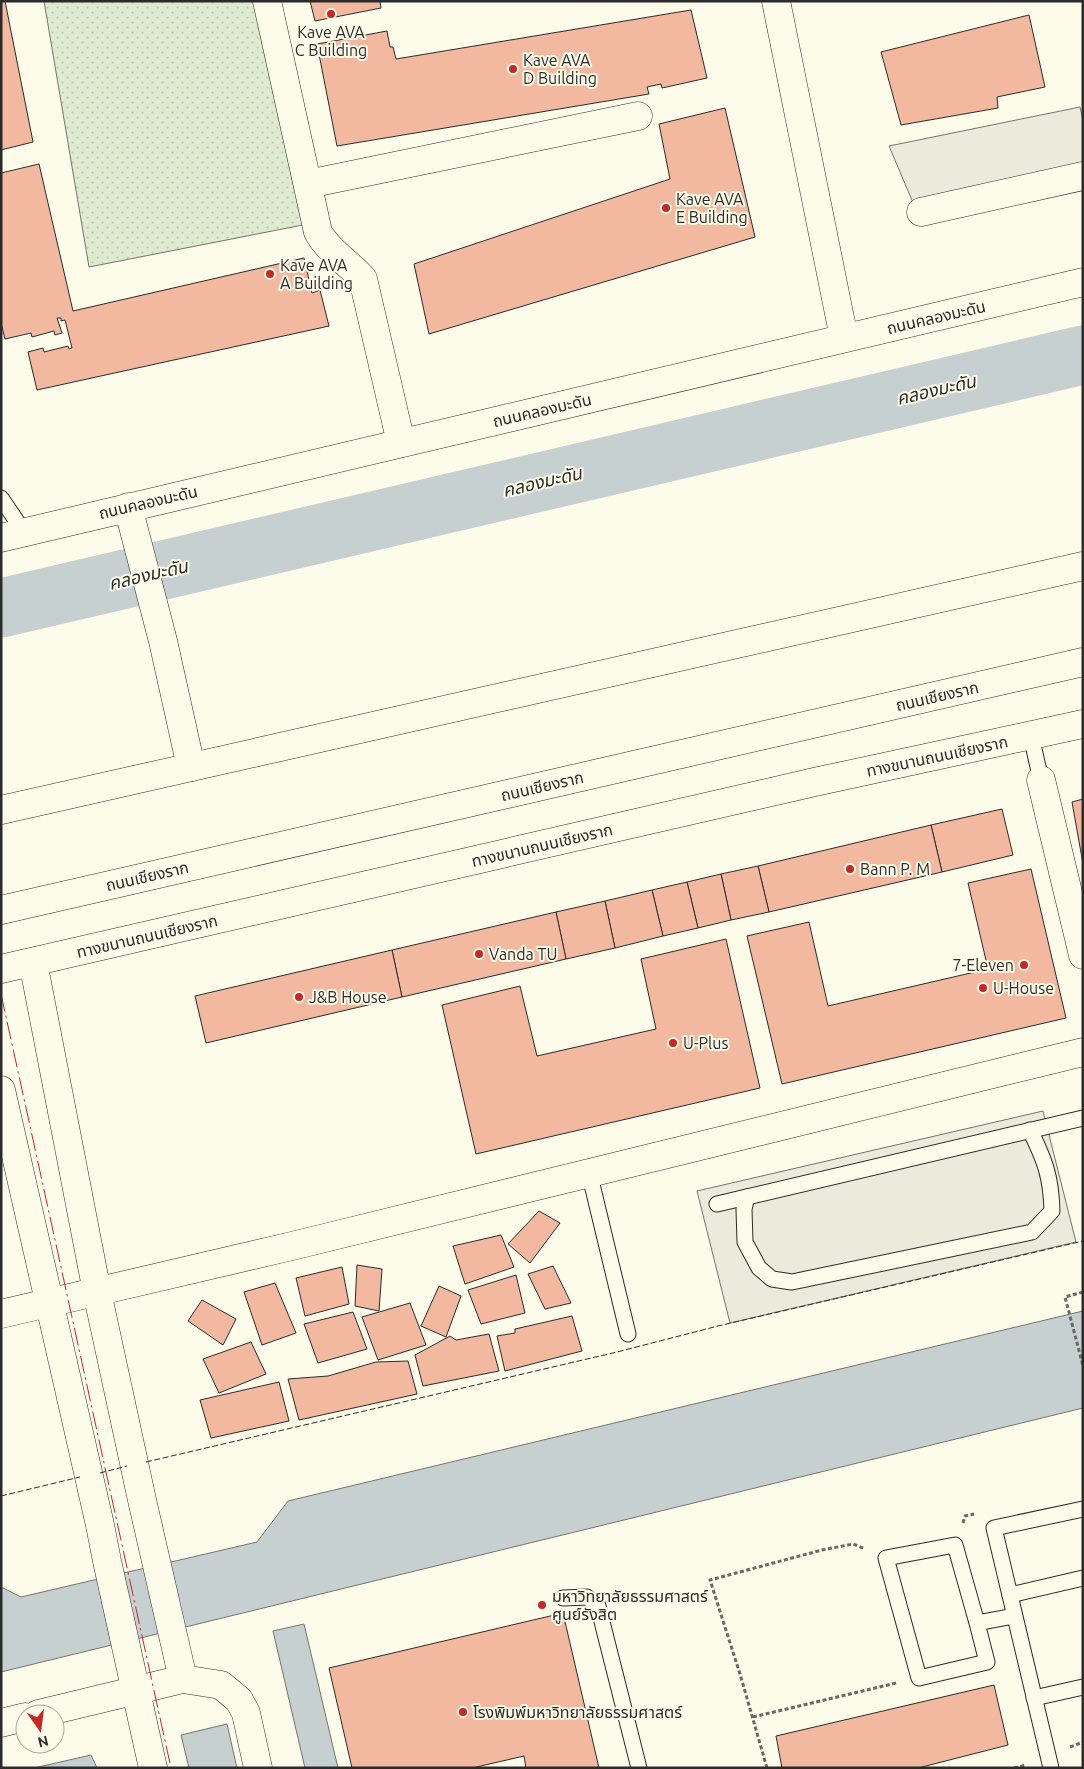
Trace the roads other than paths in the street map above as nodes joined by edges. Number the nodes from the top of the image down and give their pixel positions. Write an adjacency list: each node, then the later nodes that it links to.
1 (267, 1): 5 (street)
2 (776, 1): 8 (street)
3 (638, 116): 5 (street)
4 (1083, 176): 6 (street)
5 (308, 184): 9 (street)
6 (921, 212)
7 (1083, 282): 8 (street, ถนนคลองมะดัน)
8 (844, 338): 9 (street, ถนนคลองมะดัน)
9 (401, 443): 11 (street, ถนนคลองมะดัน)
10 (1, 498): 12 (lane)
11 (130, 517): 12 (street, ถนนคลองมะดัน); 17 (street)
12 (12, 535)
13 (1083, 566): 17 (street)
14 (1083, 662): 20 (street, ถนนเชียงราก)
15 (1083, 724): 16 (street, ทางขนานถนนเชียงราก)
16 (1032, 736): 18 (lane); 22 (street, ทางขนานถนนเชียงราก)
17 (191, 767): 19 (street)
18 (1041, 780): 21 (street)
19 (1, 810)
20 (1, 910)
21 (1083, 955)
22 (33, 962): 23 (street, ทางขนานถนนเชียงราก); 31 (street)
23 (1, 969)
24 (1083, 1052): 28 (street)
25 (1, 1090): 32 (street)
26 (1083, 1118): 27 (lane)
27 (1030, 1130): 29 (lane); 29 (lane)
28 (589, 1172): 31 (street); 34 (lane)
29 (747, 1198): 30 (lane)
30 (717, 1204)
31 (97, 1292): 32 (street); 41 (street)
32 (49, 1304): 33 (street); 42 (street)
33 (1, 1314)
34 (628, 1334)
35 (1083, 1509): 37 (lane)
36 (1083, 1578): 37 (lane)
37 (1010, 1595): 39 (lane)
38 (563, 1598): 50 (lane)
39 (1014, 1616): 40 (lane); 44 (lane)
40 (977, 1623): 40 (lane)
41 (181, 1668): 42 (street); 49 (street)
42 (134, 1681): 45 (street); 48 (street)
43 (1083, 1687): 44 (lane)
44 (1034, 1698): 51 (lane)
45 (65, 1705)
46 (15, 1720): 47 (street)
47 (1, 1723)
48 (153, 1768)
49 (258, 1768)
50 (639, 1768)
51 (1051, 1768)

